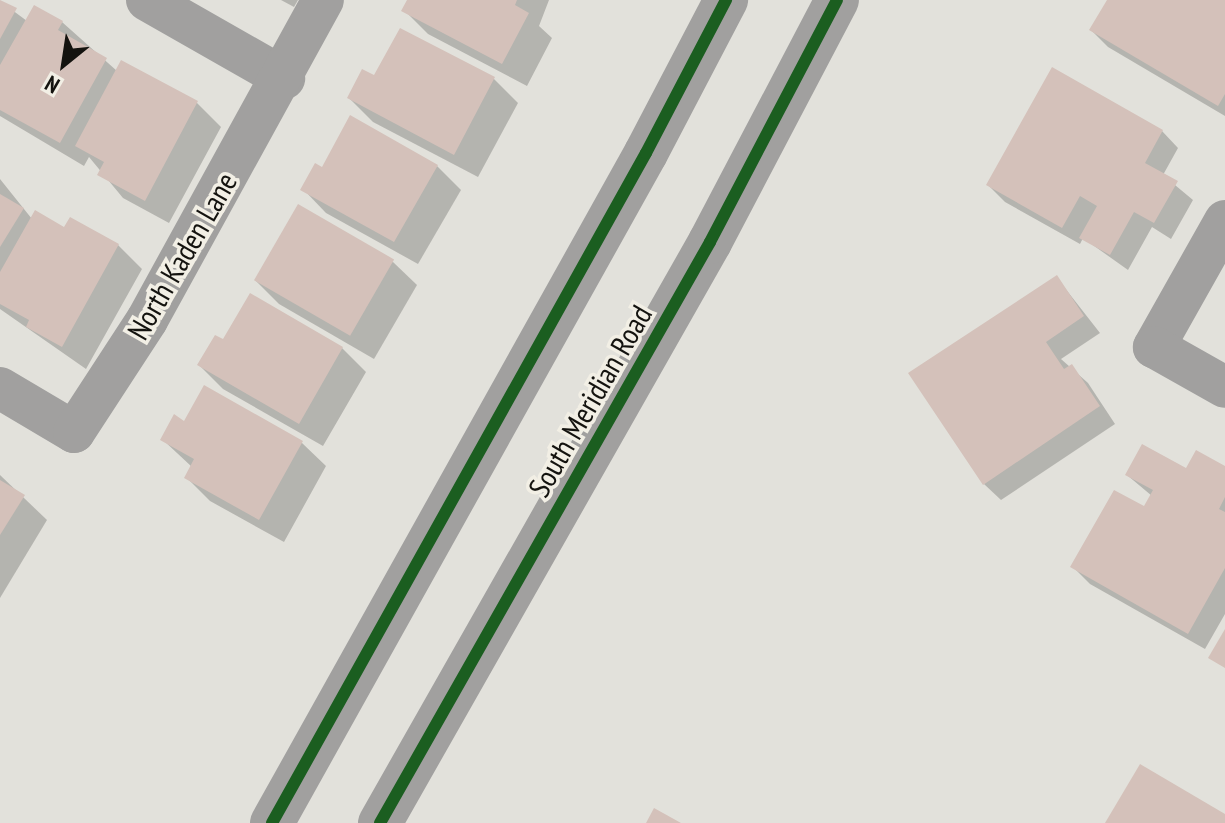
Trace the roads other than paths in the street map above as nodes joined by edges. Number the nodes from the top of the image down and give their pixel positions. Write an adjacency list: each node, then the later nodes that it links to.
1 (147, 0): 5 (street)
2 (323, 0): 5 (street, North Kaden Lane)
3 (726, 0): 9 (street)
4 (837, 0): 10 (street, South Meridian Road)
5 (284, 78): 8 (street, North Kaden Lane)
6 (1225, 221): 7 (street)
7 (1225, 387)
8 (0, 388)
9 (272, 823)
10 (380, 823)

